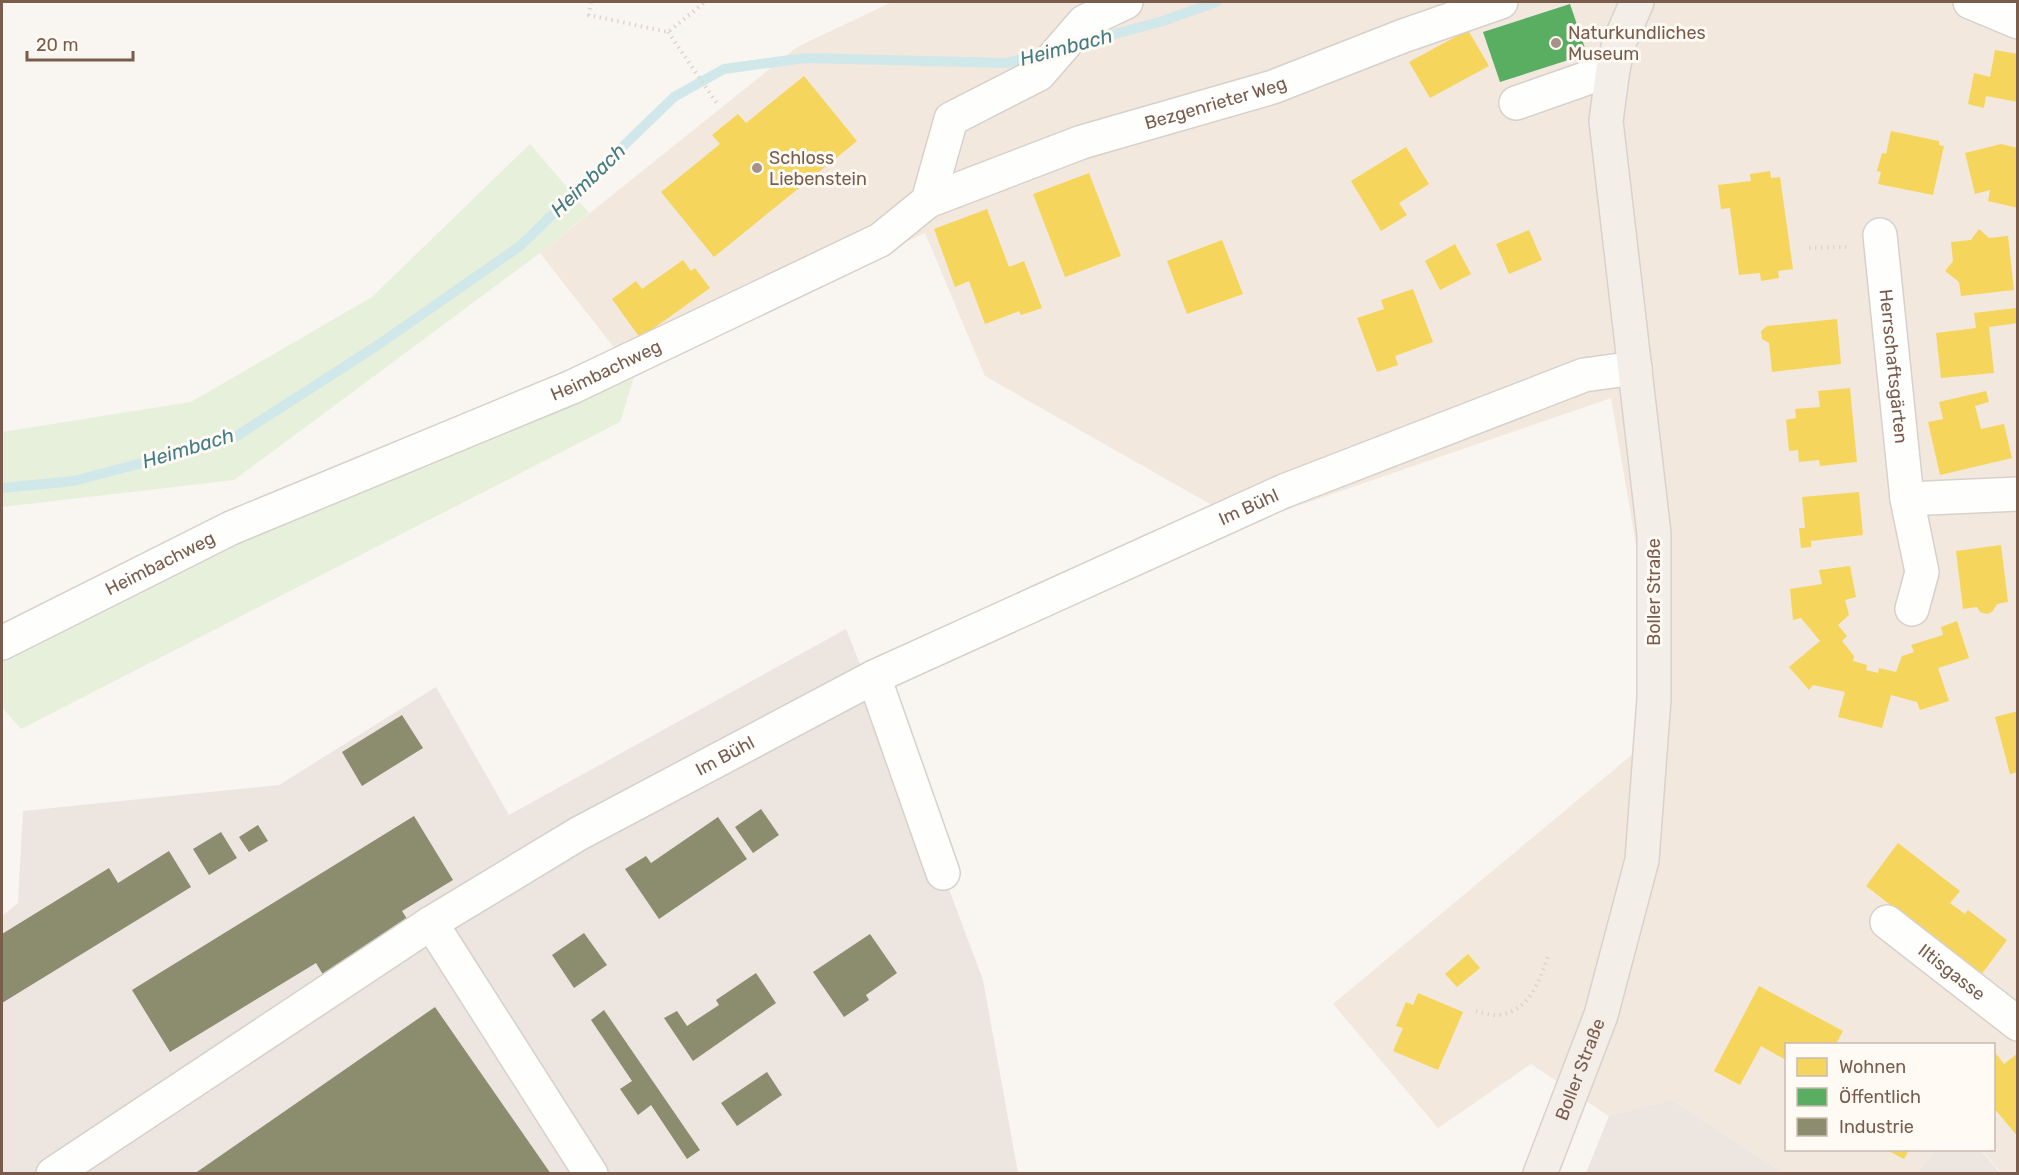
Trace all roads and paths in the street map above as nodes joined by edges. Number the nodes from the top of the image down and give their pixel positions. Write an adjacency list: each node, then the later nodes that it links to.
1 (591, 2): 8 (path)
2 (705, 2): 8 (path)
3 (1125, 2): 12 (street)
4 (1501, 2): 12 (street, Bezgenrieter Weg)
5 (1637, 2): 9 (main road, Boller Straße)
6 (1970, 2): 7 (street)
7 (2018, 22)
8 (668, 32): 11 (path)
9 (1613, 69): 10 (street); 14 (main road, Boller Straße)
10 (1516, 103)
11 (718, 105)
12 (928, 201): 18 (street, Heimbachweg)
13 (1880, 235): 16 (street, Herrschaftsgärten)
14 (1635, 368): 19 (street, Im Bühl); 28 (main road, Boller Straße)
15 (2018, 494): 16 (street)
16 (1907, 499): 17 (street, Herrschaftsgärten)
17 (1912, 609)
18 (2, 643)
19 (874, 677): 20 (street); 21 (street, Im Bühl)
20 (943, 873)
21 (431, 922): 26 (street, Im Bühl); 27 (street)
22 (1887, 922): 25 (street, Iltisgasse)
23 (1549, 954): 24 (path)
24 (1476, 1011)
25 (2018, 1024)
26 (53, 1173)
27 (591, 1173)
28 (1540, 1173)

